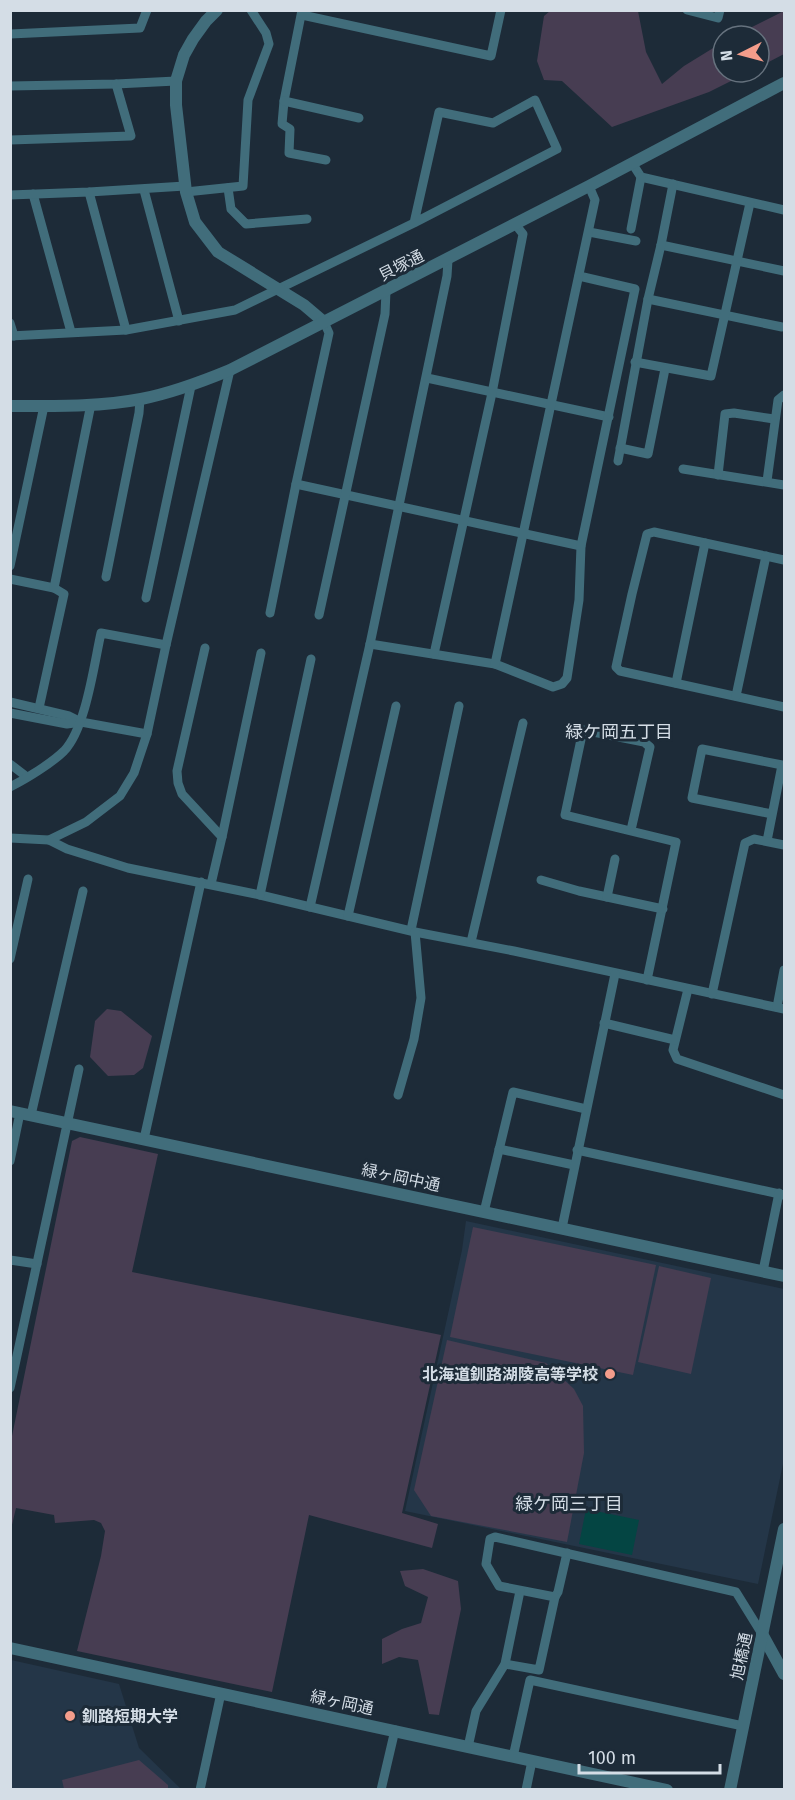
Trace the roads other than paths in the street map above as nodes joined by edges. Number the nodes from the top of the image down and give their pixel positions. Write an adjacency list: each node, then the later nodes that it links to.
1 (147, 10): 8 (street)
2 (217, 10): 9 (street)
3 (251, 10): 21 (street)
4 (501, 10): 7 (street)
5 (687, 10): 6 (street)
6 (720, 10)
7 (302, 13): 13 (street)
8 (11, 36)
9 (176, 81): 11 (street); 22 (street)
10 (784, 83): 17 (street, 貝塚通)
11 (116, 84): 12 (street); 15 (street)
12 (10, 86)
13 (284, 101): 14 (street); 16 (street)
14 (359, 118)
15 (10, 140)
16 (327, 160)
17 (632, 164): 18 (street); 20 (street, 貝塚通)
18 (641, 177): 19 (street); 32 (street)
19 (673, 184): 27 (street); 35 (street)
20 (589, 186): 31 (street, 貝塚通); 33 (street)
21 (228, 188): 22 (street); 29 (street)
22 (185, 189): 23 (street); 40 (street)
23 (144, 190): 24 (street); 44 (street)
24 (89, 192): 25 (street); 48 (street)
25 (33, 194): 26 (street); 49 (street)
26 (10, 195)
27 (750, 203): 28 (street); 37 (street)
28 (784, 210)
29 (307, 219)
30 (414, 223): 30 (street); 40 (street)
31 (515, 224): 36 (street, 貝塚通); 56 (street)
32 (631, 229)
33 (589, 231): 34 (street); 39 (street)
34 (636, 241)
35 (661, 245): 37 (street); 42 (street)
36 (448, 260): 41 (street, 貝塚通); 54 (street)
37 (737, 261): 38 (street); 43 (street)
38 (784, 271)
39 (579, 276): 60 (street); 63 (street)
40 (279, 289): 44 (street); 45 (street)
41 (386, 291): 45 (street, 貝塚通); 72 (street)
42 (648, 299): 43 (street); 51 (street)
43 (724, 314): 47 (street); 52 (street)
44 (179, 321): 48 (street)
45 (324, 322): 53 (street, 貝塚通); 70 (street)
46 (10, 323): 50 (street)
47 (782, 327)
48 (126, 330): 49 (street)
49 (71, 332): 50 (street)
50 (12, 336)
51 (635, 362): 52 (street); 65 (street)
52 (665, 369): 65 (street)
53 (230, 370): 55 (street, 貝塚通); 88 (street)
54 (427, 378): 56 (street); 73 (street)
55 (191, 386): 58 (street, 貝塚通); 84 (street)
56 (492, 393): 60 (street); 74 (street)
57 (784, 395): 64 (street)
58 (140, 399): 59 (street, 貝塚通); 81 (street)
59 (91, 404): 62 (street, 貝塚通); 83 (street)
60 (551, 404): 63 (street); 75 (street)
61 (10, 406): 62 (street, 貝塚通)
62 (45, 406): 80 (street)
63 (609, 417): 77 (street)
64 (774, 419): 68 (street); 69 (street)
65 (620, 448): 66 (street)
66 (618, 461)
67 (683, 469): 68 (street)
68 (718, 475): 69 (street)
69 (767, 481): 71 (street)
70 (296, 484): 72 (street); 85 (street)
71 (784, 485)
72 (345, 495): 73 (street); 86 (street)
73 (398, 507): 74 (street); 87 (street)
74 (463, 521): 75 (street); 91 (street)
75 (524, 535): 77 (street); 93 (street)
76 (705, 543): 78 (street); 94 (street); 94 (street)
77 (581, 546): 93 (street)
78 (766, 556): 79 (street); 95 (street)
79 (784, 560)
80 (10, 566)
81 (106, 577)
82 (10, 579): 83 (street)
83 (54, 588): 100 (street)
84 (146, 598)
85 (270, 613)
86 (319, 615)
87 (370, 644): 91 (street); 123 (street)
88 (166, 645): 102 (street); 104 (street)
89 (205, 648): 110 (street)
90 (261, 653): 110 (street)
91 (434, 654): 93 (street)
92 (311, 658): 121 (street)
93 (495, 664)
94 (676, 683): 95 (street)
95 (736, 696): 99 (street)
96 (10, 702): 100 (street)
97 (396, 706): 125 (street)
98 (459, 706): 126 (street)
99 (784, 707)
100 (39, 708): 102 (street)
101 (10, 713): 102 (street)
102 (81, 722): 104 (street); 106 (street)
103 (523, 723): 127 (street)
104 (147, 734): 112 (street)
105 (10, 764): 106 (street)
106 (27, 777): 107 (street)
107 (10, 787)
108 (772, 814): 108 (street); 113 (street)
109 (631, 830): 109 (street); 124 (street)
110 (222, 837): 119 (street)
111 (10, 838): 112 (street)
112 (49, 840): 118 (street)
113 (767, 841): 114 (street); 133 (street)
114 (784, 845)
115 (615, 860): 122 (street)
116 (28, 879): 128 (street)
117 (541, 880): 122 (street)
118 (201, 882): 119 (street); 143 (street)
119 (211, 884): 121 (street)
120 (83, 891): 141 (street)
121 (260, 895): 123 (street)
122 (607, 897): 124 (street)
123 (310, 907): 125 (street)
124 (663, 909): 131 (street)
125 (348, 916): 126 (street)
126 (413, 931): 127 (street); 138 (street)
127 (471, 942): 130 (street)
128 (10, 959)
129 (784, 970): 134 (street)
130 (615, 974): 131 (street); 135 (street)
131 (647, 980): 132 (street)
132 (688, 989): 133 (street); 136 (street)
133 (712, 994): 134 (street)
134 (781, 1008)
135 (604, 1023): 136 (street); 140 (street)
136 (675, 1040): 139 (street)
137 (79, 1069): 142 (street)
138 (398, 1095)
139 (784, 1095)
140 (586, 1109): 144 (street); 145 (street)
141 (21, 1113): 142 (street, 緑ヶ岡中通); 146 (street)
142 (68, 1123): 143 (street, 緑ヶ岡中通); 152 (street)
143 (144, 1139): 149 (street, 緑ヶ岡中通)
144 (499, 1149): 147 (street); 149 (street)
145 (577, 1150): 147 (street); 148 (street)
146 (10, 1161)
147 (574, 1165): 150 (street)
148 (782, 1194): 153 (street)
149 (484, 1212): 150 (street, 緑ヶ岡中通)
150 (562, 1228): 153 (street, 緑ヶ岡中通)
151 (10, 1260): 152 (street)
152 (37, 1264): 155 (street)
153 (763, 1271): 154 (street, 緑ヶ岡中通)
154 (784, 1275)
155 (11, 1384)
156 (784, 1528): 158 (street, 旭橋通)
157 (567, 1554): 159 (street); 160 (street); 161 (street)
158 (780, 1570): 161 (street, 旭橋通)
159 (520, 1591): 160 (street); 163 (street)
160 (555, 1597): 163 (street)
161 (762, 1634): 164 (street); 166 (street, 旭橋通)
162 (10, 1648): 165 (street, 緑ヶ岡通)
163 (505, 1665): 168 (street)
164 (784, 1674)
165 (222, 1693): 167 (street, 緑ヶ岡通); 171 (street)
166 (743, 1726): 169 (street); 175 (street, 旭橋通)
167 (395, 1730): 168 (street, 緑ヶ岡通); 172 (street)
168 (468, 1747): 169 (street, 緑ヶ岡通)
169 (513, 1757): 170 (street, 緑ヶ岡通)
170 (532, 1761): 173 (street); 174 (street, 緑ヶ岡通)
171 (200, 1790)
172 (381, 1790)
173 (526, 1790)
174 (667, 1790)
175 (729, 1790)

